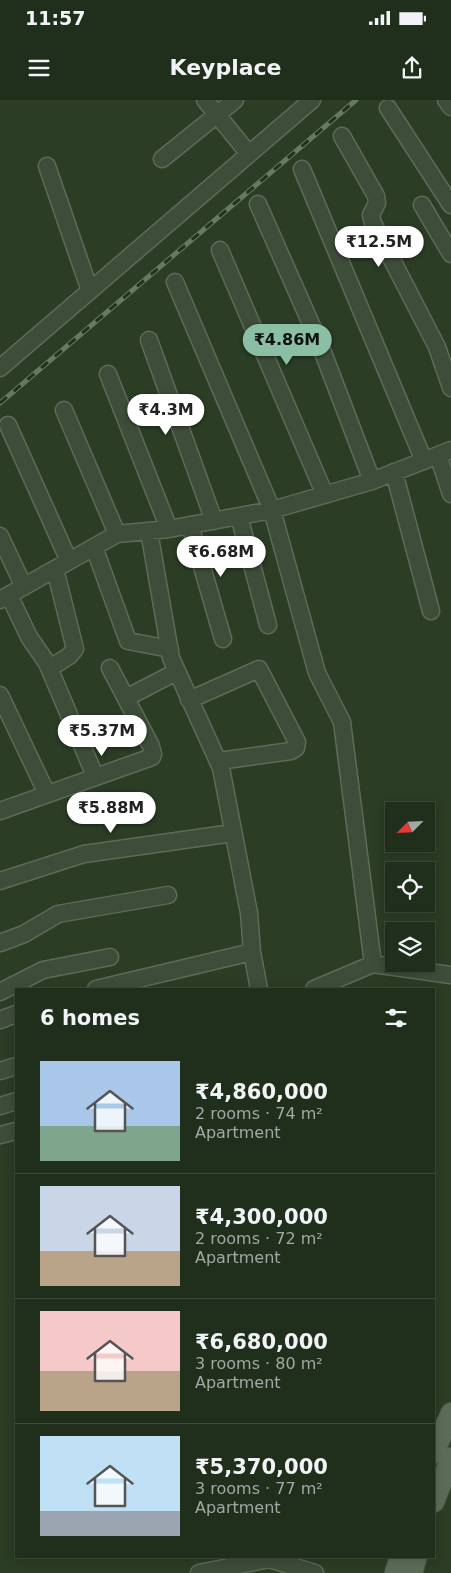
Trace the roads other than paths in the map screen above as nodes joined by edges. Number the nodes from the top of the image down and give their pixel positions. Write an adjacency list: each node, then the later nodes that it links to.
1 (205, 100): 7 (street)
2 (235, 100): 7 (street)
3 (446, 100): 5 (street)
4 (310, 101): 9 (street)
5 (451, 107)
6 (388, 108): 15 (street)
7 (217, 115): 9 (street); 10 (street)
8 (342, 136): 23 (street)
9 (249, 154): 19 (street)
10 (162, 159)
11 (47, 166): 19 (street)
12 (302, 169): 26 (street)
13 (258, 204): 28 (street)
14 (422, 204): 17 (street)
15 (451, 205)
16 (220, 250): 30 (street)
17 (451, 254)
18 (175, 282): 31 (street)
19 (90, 291): 21 (street)
20 (149, 340): 33 (street)
21 (0, 368)
22 (108, 374): 35 (street)
23 (451, 388)
24 (64, 410): 37 (street)
25 (8, 425): 40 (street)
26 (438, 456): 27 (street); 29 (street)
27 (394, 472): 28 (street); 43 (street)
28 (372, 481): 30 (street)
29 (451, 494)
30 (325, 495): 31 (street)
31 (272, 510): 32 (street); 63 (street)
32 (239, 516): 33 (street); 44 (street)
33 (214, 521): 34 (street)
34 (190, 525): 35 (street); 45 (street)
35 (169, 529): 36 (street)
36 (149, 531): 37 (street); 46 (street)
37 (117, 534): 39 (street)
38 (0, 536): 41 (street)
39 (94, 547): 40 (street); 46 (street)
40 (62, 565): 41 (street); 47 (street)
41 (24, 586): 42 (street)
42 (5, 598): 47 (street)
43 (431, 612)
44 (268, 625)
45 (222, 639)
46 (170, 649): 49 (street)
47 (50, 668): 54 (street)
48 (110, 668): 51 (street)
49 (176, 672): 51 (street); 52 (street)
50 (0, 695): 55 (street)
51 (126, 698): 54 (street)
52 (190, 700): 53 (street); 53 (street)
53 (219, 761): 57 (street)
54 (95, 776): 55 (street)
55 (47, 794): 56 (street)
56 (0, 811)
57 (233, 833): 58 (street); 61 (street)
58 (0, 881)
59 (168, 895): 60 (street)
60 (0, 943)
61 (252, 952): 65 (street); 66 (street)
62 (110, 957): 68 (street)
63 (373, 964): 64 (street); 67 (street)
64 (451, 976)
65 (100, 988)
66 (259, 988)
67 (316, 988)
68 (0, 992)
69 (15, 1014): 70 (street)
70 (0, 1020)
71 (15, 1066): 72 (street)
72 (0, 1071)
73 (15, 1101): 74 (street)
74 (0, 1106)
75 (15, 1131): 76 (street)
76 (0, 1135)
77 (451, 1413): 78 (main road)
78 (435, 1452)
79 (451, 1458): 80 (main road)
80 (435, 1499)
81 (399, 1558): 85 (main road)
82 (416, 1558): 86 (main road)
83 (201, 1573): 84 (street)
84 (315, 1573)
85 (395, 1573)
86 (412, 1573)

